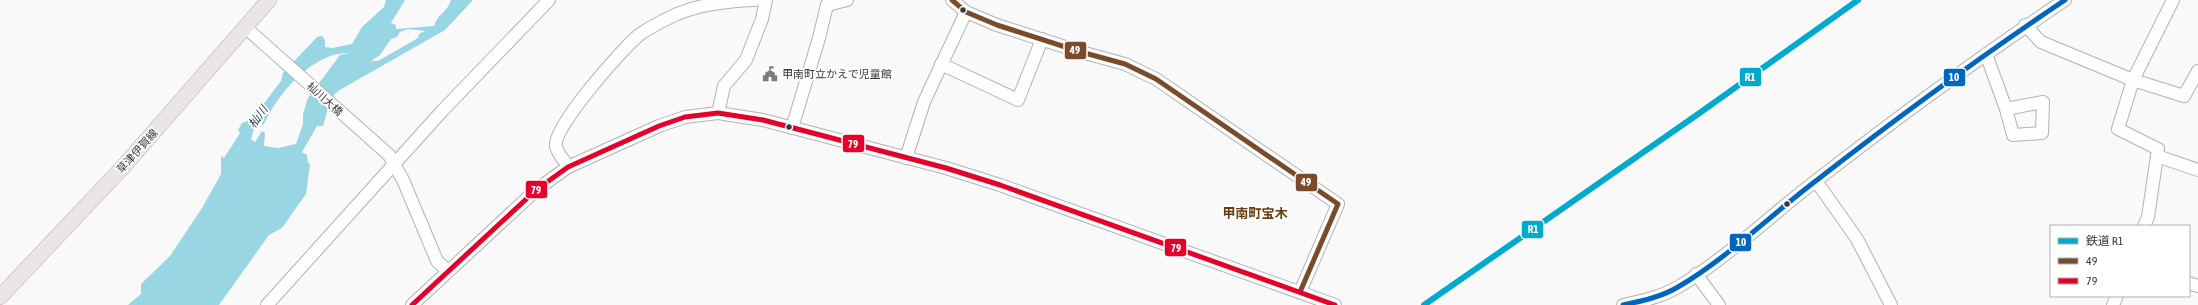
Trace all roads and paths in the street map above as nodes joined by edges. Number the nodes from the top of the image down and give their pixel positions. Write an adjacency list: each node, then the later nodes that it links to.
1 (269, 0): 12 (main road, 草津伊賀線)
2 (549, 0): 23 (street)
3 (754, 0): 24 (street)
4 (766, 0): 19 (street)
5 (847, 0): 9 (street)
6 (952, 0): 10 (street)
7 (2065, 0): 11 (street)
8 (2172, 0): 17 (street)
9 (823, 2): 20 (street)
10 (966, 12): 13 (street); 15 (street)
11 (2025, 25): 14 (street); 17 (street)
12 (244, 27): 23 (street, 杣川大橋); 31 (main road, 草津伊賀線)
13 (1042, 39): 15 (street); 30 (street)
14 (1986, 54): 18 (street); 26 (street)
15 (941, 64): 22 (street)
16 (2198, 71): 17 (street)
17 (2133, 80): 21 (street)
18 (2006, 109)
19 (718, 113): 20 (street); 24 (street)
20 (792, 128): 22 (street)
21 (2157, 156): 25 (street); 27 (street)
22 (906, 158): 30 (street)
23 (392, 159): 28 (street); 33 (street)
24 (568, 167): 28 (street)
25 (2198, 170)
26 (1816, 181): 29 (street); 37 (street)
27 (2144, 225)
28 (448, 271): 34 (street)
29 (1696, 274): 32 (street); 36 (street)
30 (1300, 292): 35 (street)
31 (0, 297)
32 (1630, 304)
33 (267, 305)
34 (412, 305)
35 (1335, 305)
36 (1719, 305)
37 (1891, 305)

